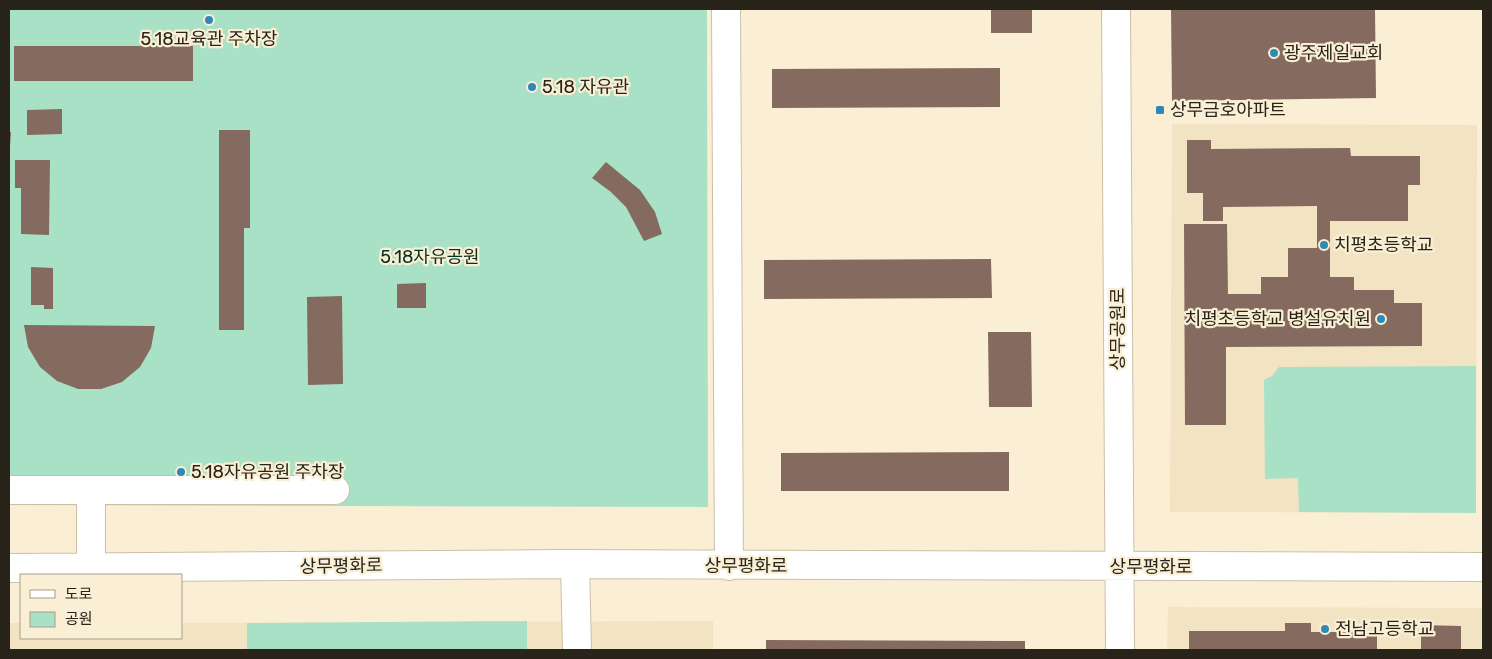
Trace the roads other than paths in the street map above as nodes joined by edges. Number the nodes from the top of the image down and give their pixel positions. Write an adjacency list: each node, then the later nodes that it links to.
1 (726, 9): 7 (street)
2 (1116, 9): 8 (street, 상무공원로)
3 (9, 490): 4 (street)
4 (92, 490): 5 (street); 10 (street)
5 (335, 490)
6 (575, 564): 7 (street, 상무평화로); 10 (street, 상무평화로); 12 (street)
7 (729, 566): 8 (street, 상무평화로)
8 (1119, 567): 11 (street, 상무평화로); 13 (street, 상무공원로)
9 (9, 568): 10 (street, 상무평화로)
10 (91, 568)
11 (1483, 568)
12 (577, 650)
13 (1120, 650)

